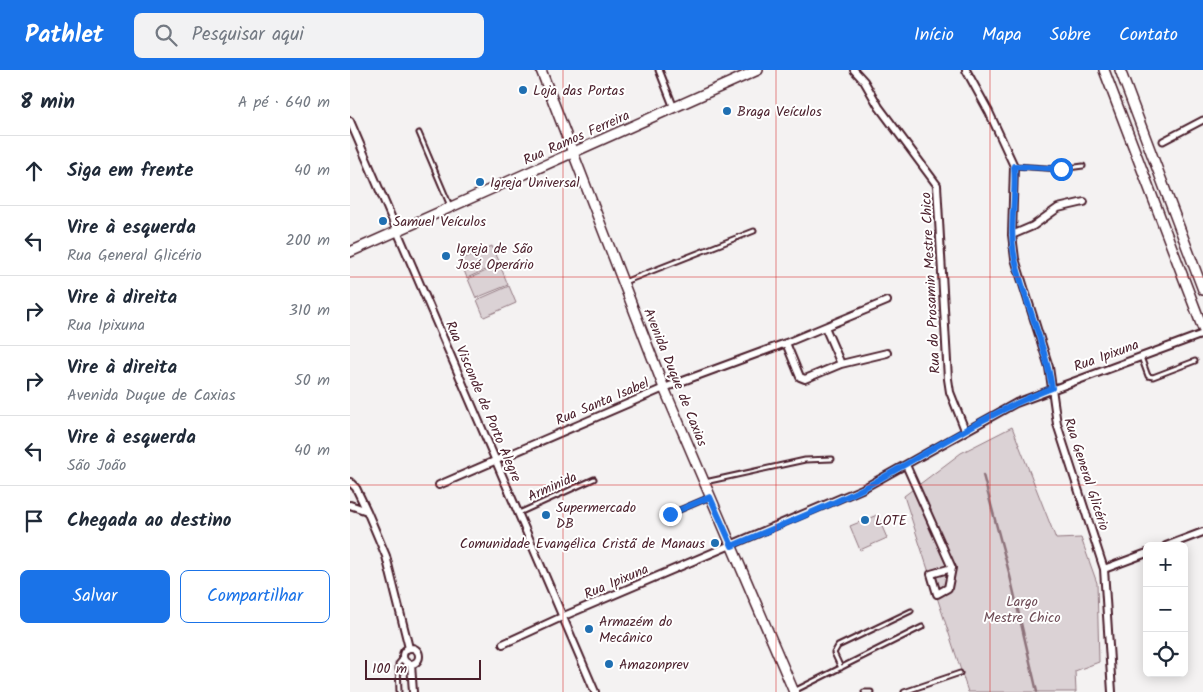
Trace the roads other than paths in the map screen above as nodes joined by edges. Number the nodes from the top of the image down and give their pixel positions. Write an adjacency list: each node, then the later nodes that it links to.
1 (541, 70): 13 (main road, Avenida Duque de Caxias)
2 (659, 70): 8 (street)
3 (758, 70): 8 (main road, Rua Ramos Ferreira)
4 (854, 70): 37 (street, Rua do Prosamin Mestre Chico)
5 (966, 70): 16 (street, Rua General Glicério)
6 (1104, 70): 15 (main road)
7 (1120, 70): 14 (main road)
8 (674, 108): 13 (main road, Rua Ramos Ferreira)
9 (350, 120): 20 (street, Rua Visconde de Porto Alegre)
10 (1203, 120): 12 (street)
11 (419, 132): 19 (lane)
12 (1163, 140)
13 (573, 153): 19 (main road, Rua Ramos Ferreira); 24 (main road, Avenida Duque de Caxias)
14 (1152, 154): 15 (main road); 25 (main road)
15 (1138, 158): 28 (main road)
16 (1014, 166): 17 (lane); 22 (street, Rua General Glicério)
17 (1084, 166)
18 (1084, 202): 22 (street)
19 (451, 208): 20 (main road, Rua Ramos Ferreira)
20 (398, 231): 23 (main road, Rua Ramos Ferreira); 38 (street, Rua Visconde de Porto Alegre)
21 (754, 231): 24 (lane)
22 (1012, 235): 36 (street, Rua General Glicério)
23 (350, 252)
24 (623, 282): 35 (main road, Avenida Duque de Caxias)
25 (1203, 290)
26 (887, 301): 27 (street, Rua Santa Isabel)
27 (825, 327): 30 (street, Rua Santa Isabel); 34 (street)
28 (1203, 329)
29 (1203, 334): 32 (street, Rua Ipixuna)
30 (786, 343): 34 (street); 35 (street, Rua Santa Isabel)
31 (887, 353): 34 (street)
32 (1140, 356): 33 (lane); 36 (street, Rua Ipixuna)
33 (1195, 361)
34 (841, 364)
35 (664, 388): 38 (street, Rua Santa Isabel); 43 (main road, Avenida Duque de Caxias)
36 (1052, 388): 37 (street, Rua Ipixuna); 55 (street, Rua General Glicério)
37 (965, 430): 40 (street, Rua Ipixuna)
38 (495, 459): 44 (street, Rua Santa Isabel); 48 (street, Rua Visconde de Porto Alegre)
39 (832, 459): 43 (lane)
40 (906, 464): 52 (street, Rua Ipixuna); 54 (street)
41 (594, 479): 48 (lane, Arminida)
42 (350, 482): 47 (street)
43 (704, 482): 45 (main road, Avenida Duque de Caxias)
44 (439, 485)
45 (710, 497): 49 (lane); 52 (main road, Avenida Duque de Caxias)
46 (350, 505): 47 (street)
47 (367, 510): 60 (street)
48 (519, 513): 57 (street, Rua Visconde de Porto Alegre)
49 (670, 514)
50 (1203, 532): 51 (street)
51 (1177, 542)
52 (732, 546): 57 (street, Rua Ipixuna); 68 (main road, Avenida Duque de Caxias)
53 (1143, 554): 55 (street)
54 (952, 568)
55 (1104, 569): 72 (street, Rua General Glicério)
56 (911, 611): 63 (lane)
57 (564, 616): 59 (street, Rua Ipixuna); 67 (street, Rua Visconde de Porto Alegre)
58 (922, 627): 63 (lane)
59 (503, 644)
60 (409, 648): 61 (street); 62 (street)
61 (403, 658): 62 (street); 65 (lane)
62 (411, 664): 66 (street)
63 (841, 668): 68 (lane)
64 (960, 673): 71 (lane)
65 (399, 692)
66 (413, 692)
67 (595, 692)
68 (793, 692)
69 (864, 692): 70 (lane)
70 (871, 692)
71 (904, 692)
72 (1112, 692)

